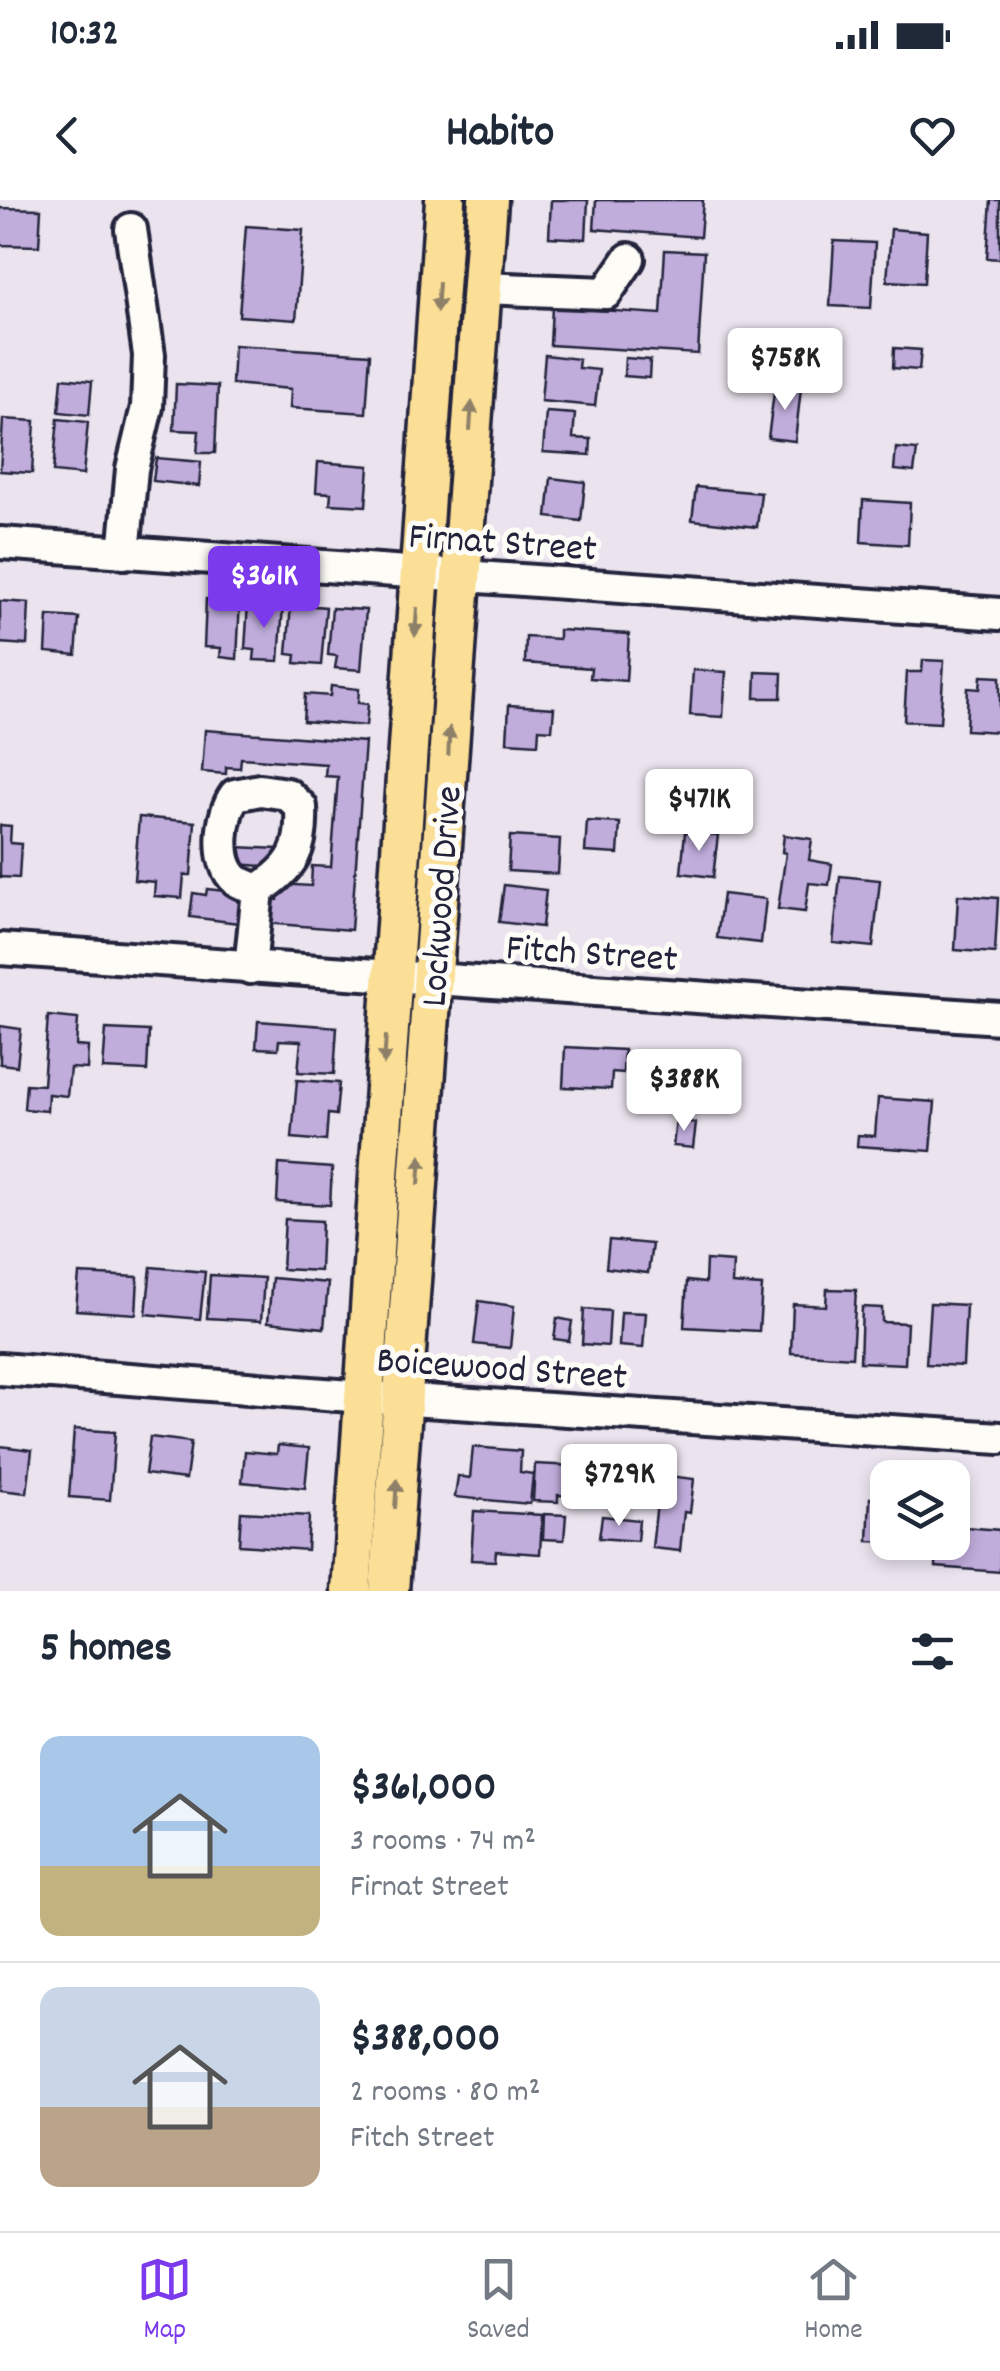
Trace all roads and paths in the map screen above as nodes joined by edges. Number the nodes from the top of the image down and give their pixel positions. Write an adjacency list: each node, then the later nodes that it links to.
1 (445, 200): 8 (main road, Lockwood Drive, one-way to 8)
2 (488, 200): 5 (main road, Lockwood Drive)
3 (132, 229): 7 (street)
4 (629, 259): 5 (street)
5 (481, 288): 9 (main road, Lockwood Drive, one-way to 5)
6 (0, 543): 7 (street, Firnat Street)
7 (124, 552): 8 (street, Firnat Street)
8 (420, 575): 9 (street, Firnat Street); 14 (main road, Lockwood Drive, one-way to 14)
9 (459, 578): 10 (street, Firnat Street); 15 (main road, Lockwood Drive, one-way to 9)
10 (1000, 614)
11 (258, 890): 13 (street)
12 (0, 950): 13 (street, Fitch Street)
13 (250, 968): 14 (street, Fitch Street)
14 (390, 978): 15 (street, Fitch Street); 18 (main road, Lockwood Drive, one-way to 18)
15 (434, 981): 16 (street, Fitch Street); 19 (main road, Lockwood Drive, one-way to 15)
16 (1000, 1018)
17 (0, 1369): 18 (street, Boicewood Street)
18 (364, 1397): 19 (street, Boicewood Street); 21 (main road, Lockwood Drive)
19 (402, 1399): 20 (street, Boicewood Street); 22 (main road, Lockwood Drive, one-way to 19)
20 (1000, 1438)
21 (351, 1591)
22 (390, 1591)

